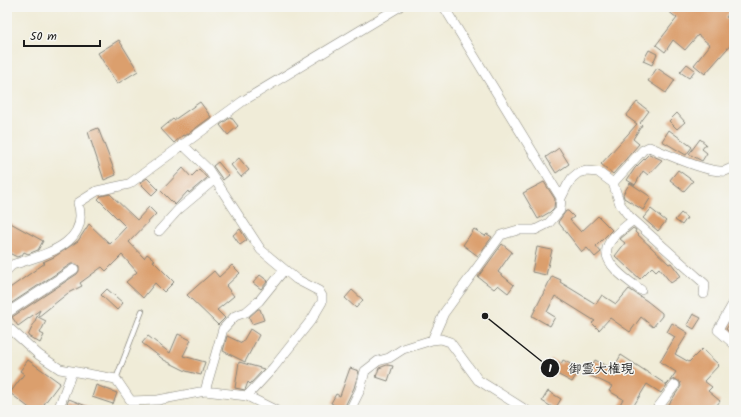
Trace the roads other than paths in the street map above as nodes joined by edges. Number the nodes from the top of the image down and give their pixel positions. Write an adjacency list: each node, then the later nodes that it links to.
1 (399, 7): 3 (street)
2 (444, 7): 7 (street)
3 (182, 144): 5 (street); 11 (street)
4 (734, 167): 6 (street)
5 (215, 179): 9 (street); 12 (street)
6 (613, 184): 7 (street); 8 (street)
7 (562, 198): 19 (street)
8 (633, 220): 13 (street); 14 (street)
9 (160, 231)
10 (74, 269): 17 (street)
11 (7, 270)
12 (284, 270): 24 (street); 25 (street)
13 (641, 290)
14 (704, 294)
15 (734, 302): 20 (street)
16 (142, 310): 22 (lane)
17 (7, 313)
18 (7, 326): 21 (street)
19 (432, 340): 28 (street); 29 (street)
20 (734, 344)
21 (72, 372): 22 (street); 26 (street)
22 (116, 379): 24 (street)
23 (675, 385): 30 (street)
24 (205, 391): 25 (street)
25 (247, 396): 27 (street)
26 (58, 410)
27 (275, 410)
28 (350, 410)
29 (526, 410)
30 (656, 410)

